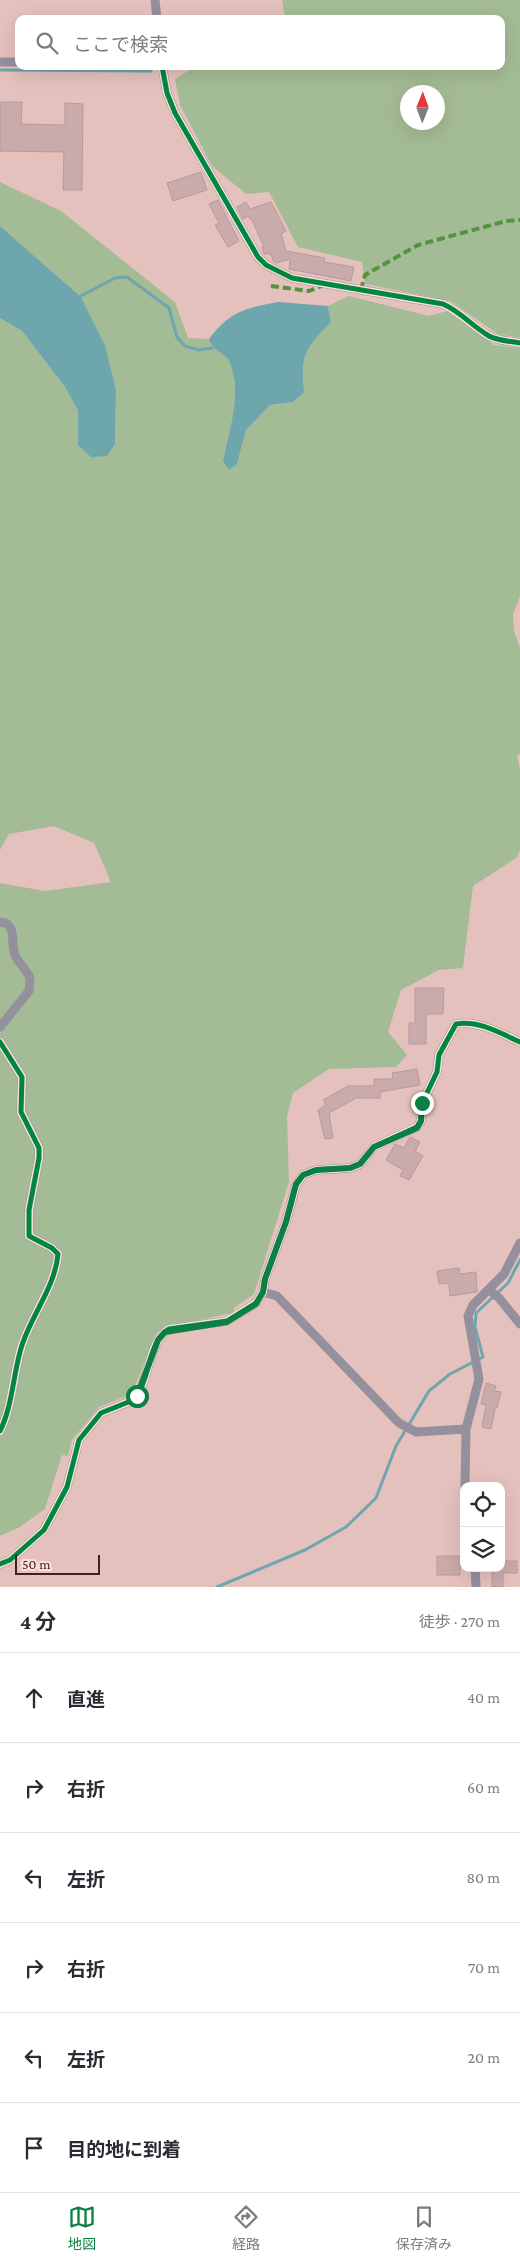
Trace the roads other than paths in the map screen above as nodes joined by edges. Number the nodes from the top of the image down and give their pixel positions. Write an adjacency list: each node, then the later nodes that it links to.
1 (155, 0): 2 (street)
2 (157, 15)
3 (0, 62): 4 (street)
4 (15, 62)
5 (163, 70): 6 (street)
6 (520, 343)
7 (0, 922): 8 (street)
8 (0, 1027)
9 (0, 1042): 16 (street)
10 (520, 1042): 13 (street)
11 (520, 1243): 12 (street)
12 (489, 1290): 14 (street); 15 (street)
13 (263, 1292): 15 (street); 18 (street)
14 (520, 1324)
15 (466, 1429): 17 (street)
16 (0, 1432)
17 (465, 1482)
18 (0, 1564)
19 (475, 1572): 20 (street)
20 (476, 1587)

